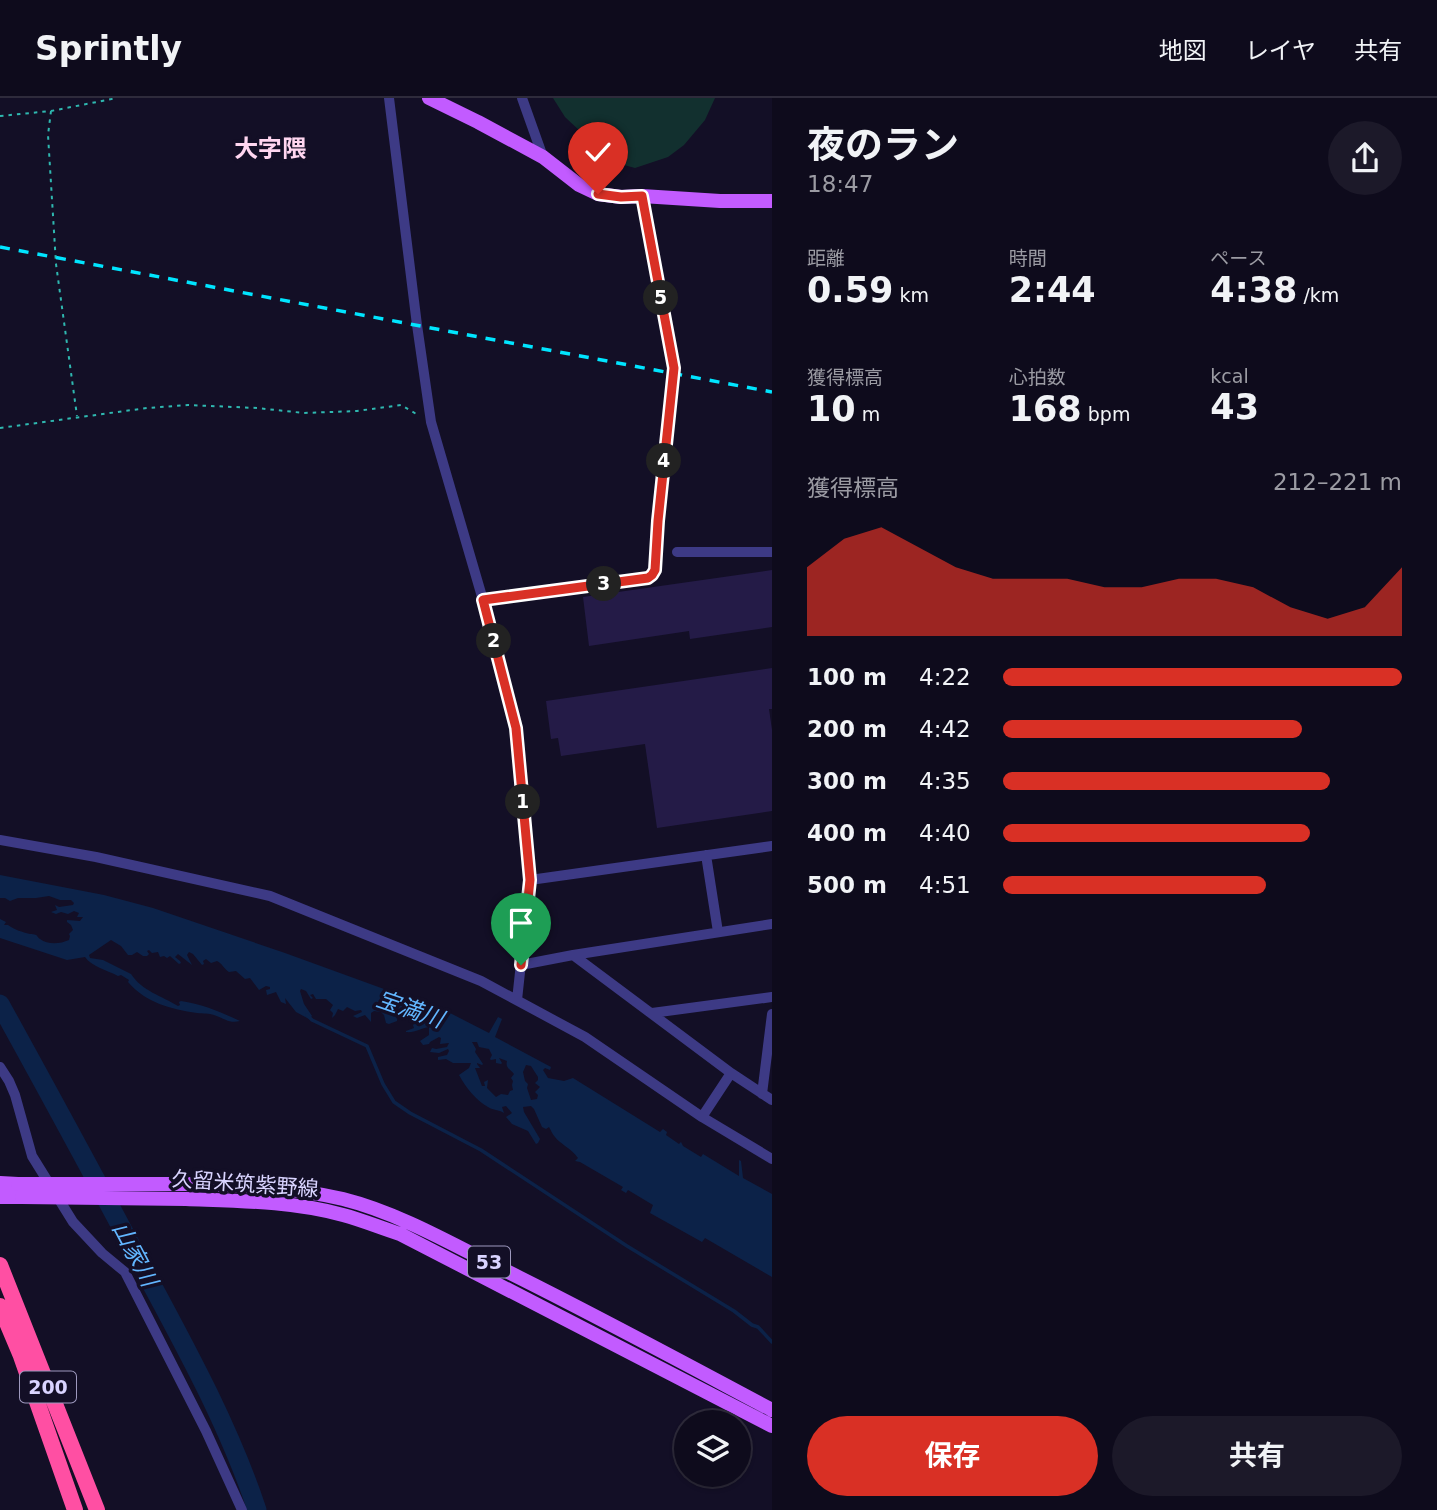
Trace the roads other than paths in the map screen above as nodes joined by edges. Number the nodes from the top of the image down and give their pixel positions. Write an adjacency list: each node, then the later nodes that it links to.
1 (389, 98): 9 (street)
2 (429, 98): 4 (main road)
3 (522, 98): 4 (street)
4 (543, 157): 5 (main road)
5 (642, 196): 6 (main road); 9 (street)
6 (772, 201)
7 (677, 552): 8 (street)
8 (772, 552)
9 (483, 600): 13 (street)
10 (0, 840): 19 (street)
11 (772, 846): 12 (street)
12 (706, 855): 13 (street); 15 (street)
13 (530, 880): 17 (street)
14 (772, 924): 15 (street)
15 (718, 932): 16 (street)
16 (573, 955): 17 (street); 20 (street)
17 (521, 965): 19 (street)
18 (772, 997): 20 (street)
19 (517, 1000): 25 (street)
20 (652, 1013): 23 (street)
21 (772, 1014): 24 (street)
22 (0, 1067): 37 (street)
23 (732, 1073): 24 (street); 25 (street)
24 (767, 1097)
25 (702, 1117): 26 (street)
26 (772, 1159)
27 (0, 1183): 28 (main road, 久留米筑紫野線 / 53)
28 (20, 1190): 29 (main road, 久留米筑紫野線 / 53, bridge); 30 (main road, 久留米筑紫野線 / 53)
29 (185, 1192): 33 (main road, 久留米筑紫野線 / 53); 34 (main road, 久留米筑紫野線 / 53)
30 (0, 1197)
31 (0, 1265): 36 (highway, 200)
32 (0, 1306): 35 (highway, 200)
33 (772, 1410)
34 (772, 1426)
35 (75, 1510)
36 (97, 1510)
37 (242, 1510)

